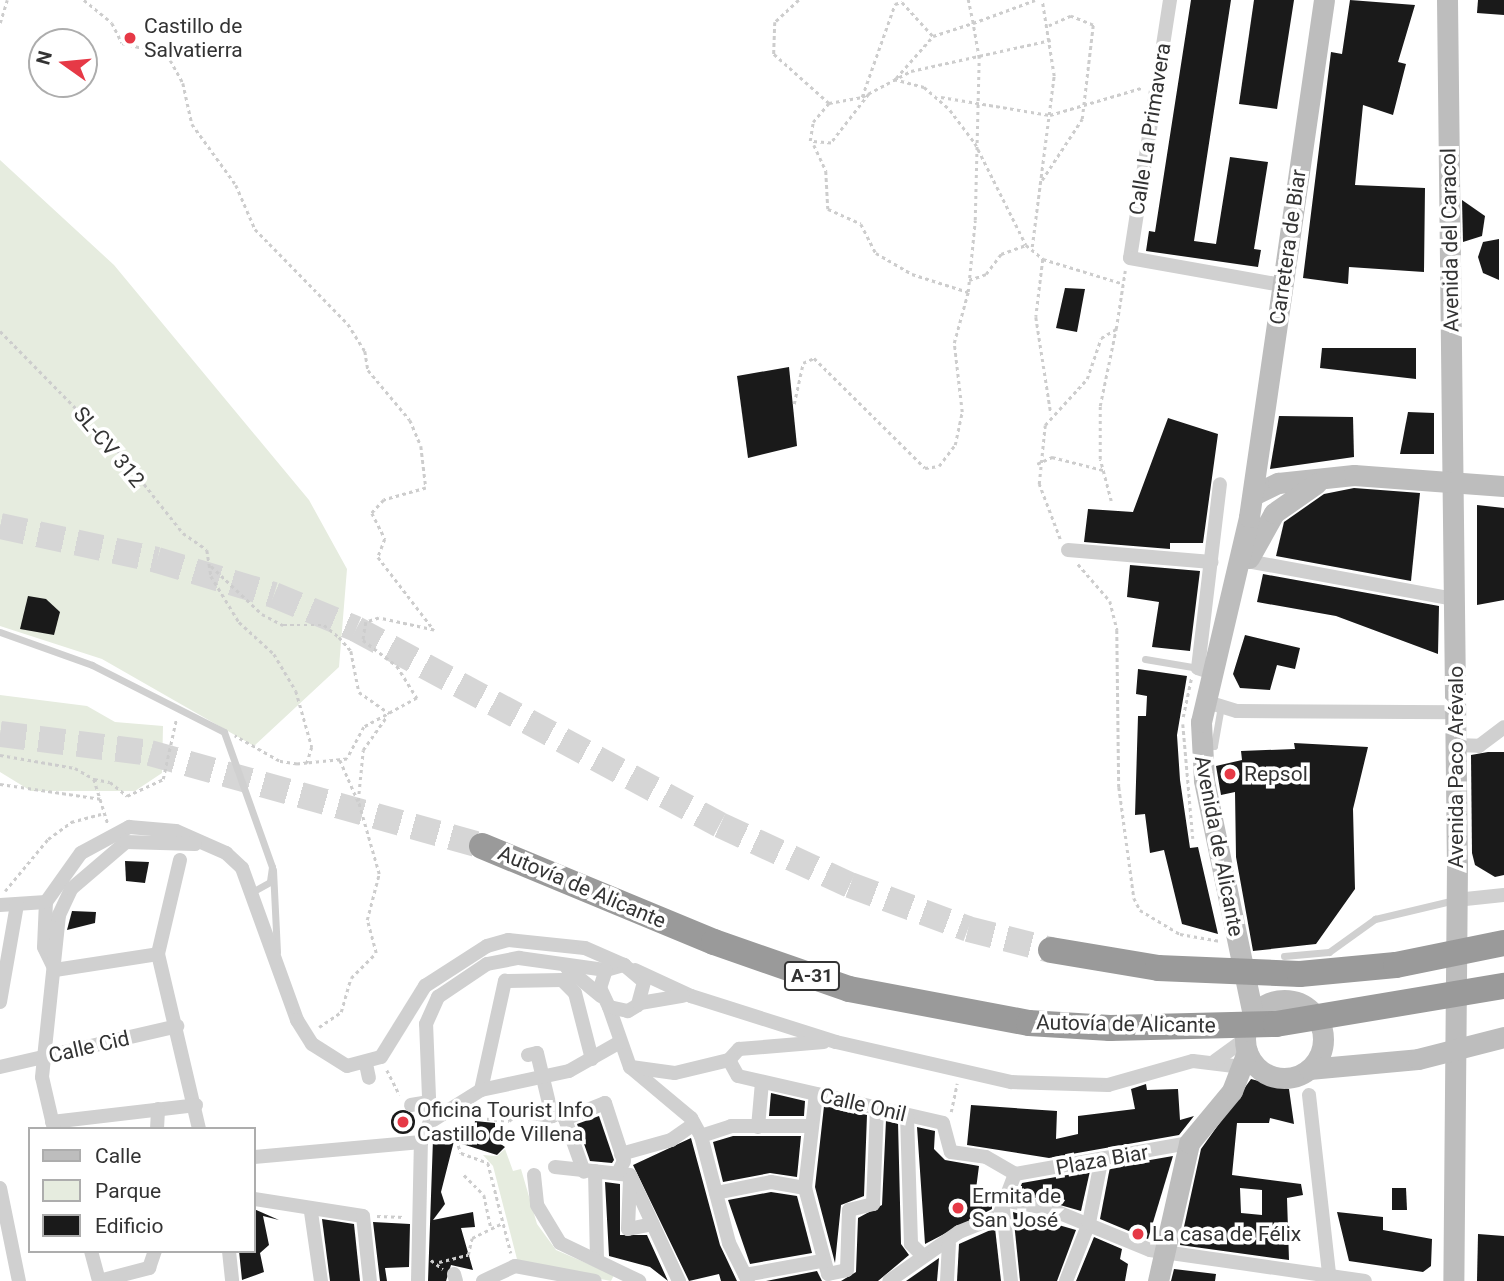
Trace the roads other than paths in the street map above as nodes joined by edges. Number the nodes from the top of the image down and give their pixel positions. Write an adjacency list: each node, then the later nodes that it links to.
1 (1170, 0): 4 (street, Calle La Primavera)
2 (1324, 0): 4 (main road, Carretera de Biar)
3 (1447, 0): 6 (main road, Avenida del Caracol)
4 (1282, 285): 5 (main road, Carretera de Biar)
5 (1256, 464): 9 (main road); 10 (main road, Carretera de Biar)
6 (1455, 480): 8 (main road, Avenida de Alicante); 9 (main road, Avenida de Alicante); 15 (main road, Avenida Paco Arévalo)
7 (1220, 484): 13 (street)
8 (1504, 486)
9 (1281, 493): 10 (main road); 12 (main road, Avenida de Alicante)
10 (1252, 495): 14 (main road, Avenida de Alicante)
11 (1068, 550): 13 (street)
12 (1247, 561): 14 (main road, Avenida de Alicante); 15 (street)
13 (1211, 562): 18 (street)
14 (1235, 596): 18 (main road, Avenida de Alicante)
15 (1455, 599): 20 (main road, Avenida Paco Arévalo)
16 (0, 632): 26 (lane)
17 (1145, 659): 18 (lane)
18 (1204, 670): 19 (main road, Avenida de Alicante)
19 (1213, 704): 20 (street); 47 (main road, Avenida de Alicante)
20 (1455, 712): 22 (main road, Avenida Paco Arévalo)
21 (1504, 727): 22 (street)
22 (1455, 745): 29 (main road, Avenida Paco Arévalo)
23 (209, 846): 27 (street); 30 (street); 40 (street)
24 (482, 846): 42 (highway, Autovía de Alicante / A-31)
25 (180, 860): 35 (street)
26 (272, 867): 27 (lane); 37 (lane)
27 (254, 891): 37 (street)
28 (1504, 895): 29 (street)
29 (1456, 900): 36 (lane); 53 (main road, Avenida Paco Arévalo)
30 (46, 902): 31 (street); 40 (street)
31 (6, 905): 45 (street)
32 (1504, 943): 34 (highway)
33 (565, 946): 37 (street); 39 (street); 41 (street)
34 (1051, 950)
35 (158, 954): 40 (street); 48 (street)
36 (1284, 956)
37 (276, 963)
38 (563, 965): 41 (street); 44 (street); 70 (street)
39 (629, 968): 41 (street); 43 (street); 46 (street)
40 (55, 970): 56 (street)
41 (607, 970): 44 (street)
42 (1504, 986)
43 (691, 996): 46 (street); 52 (street)
44 (605, 1001): 46 (street); 51 (street)
45 (0, 1002)
46 (634, 1007): 51 (street)
47 (1253, 1015): 50 (main road); 55 (main road)
48 (177, 1026): 56 (street, Calle Cid); 71 (street)
49 (1504, 1037): 53 (main road)
50 (1323, 1038): 60 (main road); 63 (main road)
51 (620, 1042): 57 (street); 62 (street)
52 (836, 1042): 58 (street); 59 (street)
53 (1452, 1054): 60 (main road); 130 (main road, Avenida Paco Arévalo)
54 (527, 1055): 64 (street)
55 (1249, 1056): 59 (street); 59 (street); 63 (main road); 67 (main road)
56 (44, 1057): 61 (street, Calle Cid); 78 (street)
57 (592, 1059): 64 (street); 66 (street)
58 (729, 1060): 62 (street); 65 (street, Calle Onil)
59 (1215, 1061): 67 (street)
60 (1377, 1064): 63 (main road)
61 (0, 1067)
62 (630, 1067): 83 (street)
63 (1309, 1069)
64 (543, 1078): 66 (street); 77 (street)
65 (762, 1082): 68 (street, Calle Onil); 82 (street)
66 (481, 1090): 84 (street)
67 (1232, 1091): 85 (main road)
68 (816, 1094): 73 (street, Calle Onil); 79 (street)
69 (1309, 1095): 113 (street)
70 (428, 1102): 72 (street); 84 (street)
71 (195, 1105): 74 (street); 81 (street)
72 (411, 1105)
73 (877, 1107): 76 (street, Calle Onil); 111 (street)
74 (158, 1110): 78 (street); 80 (street)
75 (533, 1113): 77 (street)
76 (907, 1116): 91 (street, Calle Onil); 107 (street)
77 (558, 1117): 88 (street); 90 (street)
78 (53, 1125)
79 (811, 1126): 82 (street); 94 (street)
80 (157, 1127)
81 (199, 1127)
82 (758, 1127): 83 (street)
83 (698, 1130): 88 (street); 95 (street)
84 (422, 1136): 86 (street); 120 (street)
85 (1189, 1143): 87 (street, Plaza Biar); 106 (main road)
86 (256, 1157)
87 (1101, 1162): 91 (street, Plaza Biar); 100 (street)
88 (624, 1166): 90 (street); 101 (street); 101 (street)
89 (555, 1167): 90 (street)
90 (589, 1171): 108 (street)
91 (1015, 1174): 97 (street)
92 (534, 1175): 108 (street)
93 (0, 1188): 99 (street)
94 (805, 1188): 95 (street); 109 (street)
95 (716, 1194): 112 (street)
96 (256, 1199): 98 (street)
97 (1003, 1200): 100 (street); 102 (street); 126 (street)
98 (311, 1212): 118 (street); 119 (street)
99 (3, 1219): 115 (street)
100 (1089, 1223): 106 (street); 127 (street)
101 (653, 1224): 123 (street)
102 (949, 1244): 107 (street); 125 (street)
103 (91, 1253): 116 (street)
104 (154, 1253): 116 (street)
105 (229, 1253): 117 (street)
106 (1167, 1254): 113 (street); 128 (main road)
107 (922, 1255): 124 (street)
108 (597, 1260): 122 (street)
109 (821, 1261): 111 (street); 112 (street)
110 (517, 1274): 114 (street); 121 (street)
111 (848, 1275)
112 (747, 1278)
113 (1331, 1278): 129 (street)
114 (483, 1280)
115 (19, 1281)
116 (99, 1281)
117 (232, 1281)
118 (321, 1281)
119 (370, 1281)
120 (418, 1281)
121 (595, 1281)
122 (639, 1281)
123 (679, 1281)
124 (889, 1281)
125 (947, 1281)
126 (1011, 1281)
127 (1066, 1281)
128 (1158, 1281)
129 (1365, 1281)
130 (1453, 1281)

